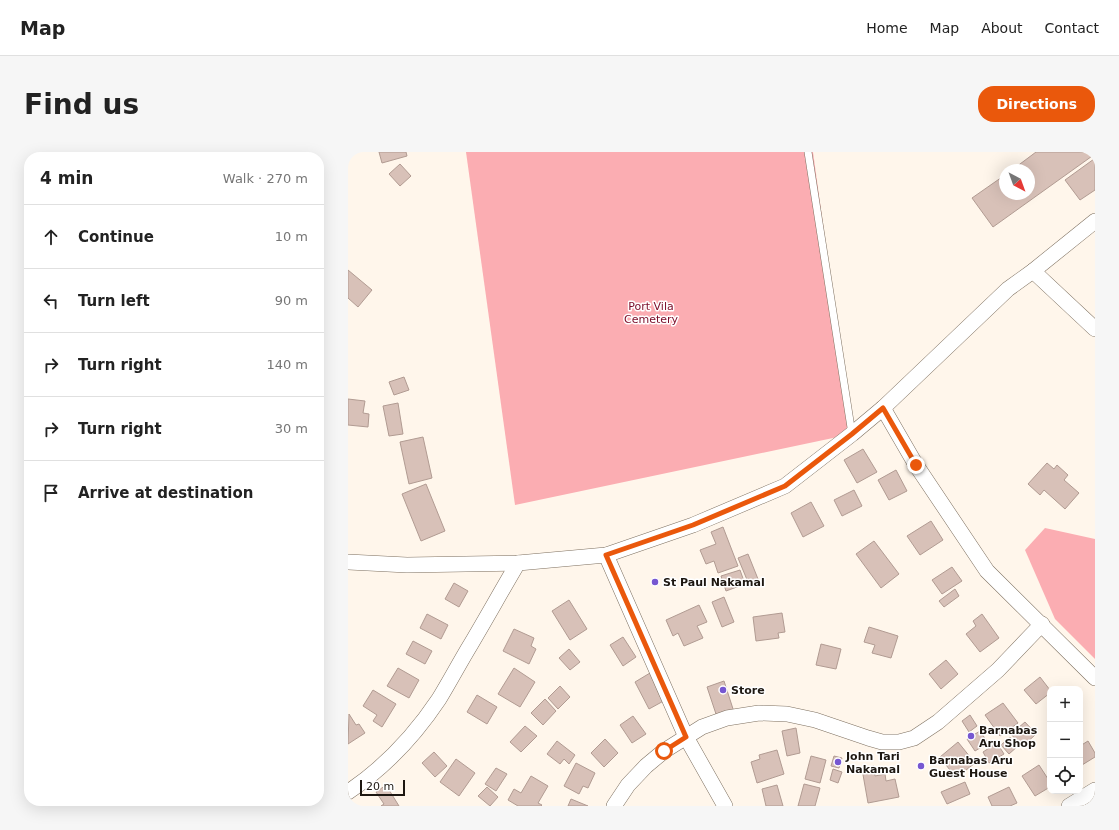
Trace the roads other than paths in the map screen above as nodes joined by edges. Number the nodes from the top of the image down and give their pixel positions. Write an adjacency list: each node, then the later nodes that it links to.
1 (808, 152): 6 (lane)
2 (1095, 221): 3 (street)
3 (1033, 271): 4 (street); 5 (street)
4 (1095, 329)
5 (883, 408): 6 (street); 10 (street)
6 (852, 434): 7 (street)
7 (606, 555): 9 (street); 12 (street)
8 (348, 562): 9 (street)
9 (518, 562): 14 (street)
10 (1042, 624): 11 (street); 12 (street)
11 (1095, 678)
12 (686, 737): 15 (street); 16 (street)
13 (1095, 790): 17 (street)
14 (348, 792)
15 (614, 806)
16 (726, 806)
17 (1069, 806)

